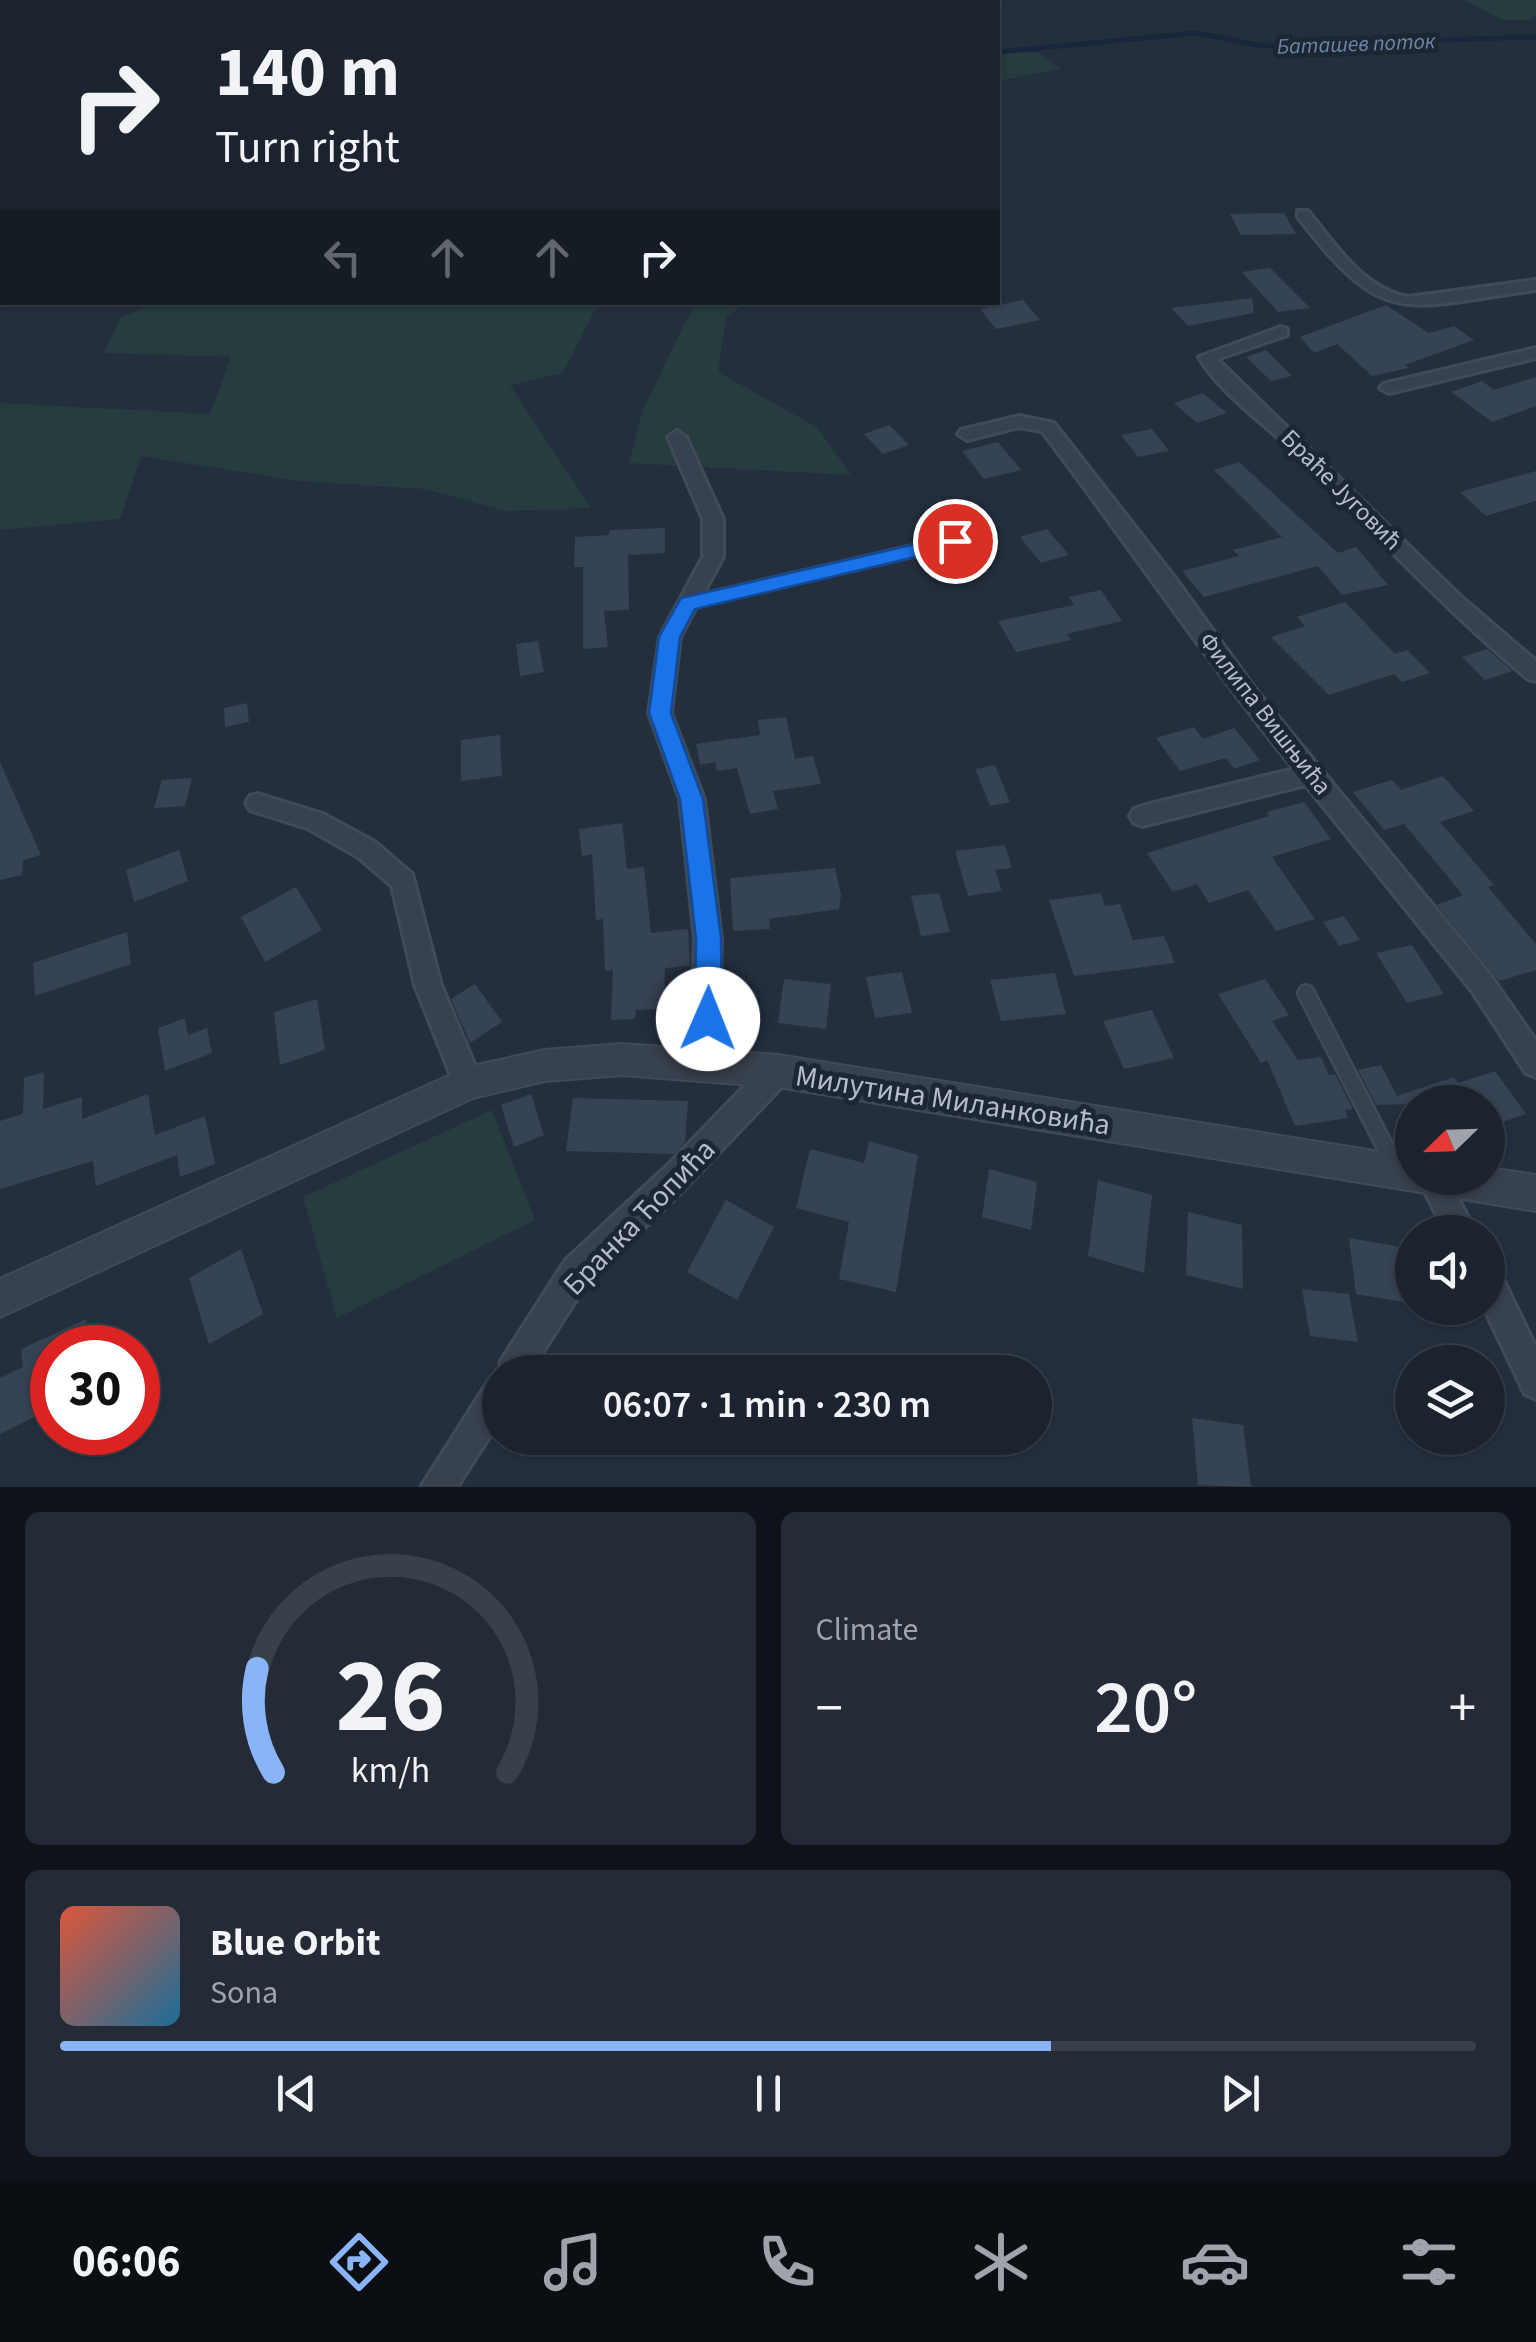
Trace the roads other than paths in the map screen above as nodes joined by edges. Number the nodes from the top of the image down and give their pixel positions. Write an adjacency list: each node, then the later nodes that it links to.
1 (1303, 214): 2 (street)
2 (1536, 286)
3 (1281, 332): 10 (street, Браће Југовић)
4 (1536, 353): 5 (street)
5 (1389, 388)
6 (967, 434): 11 (street, Филипа Вишњића)
7 (677, 437): 9 (street)
8 (955, 541): 9 (lane)
9 (688, 603): 15 (street)
10 (1536, 673)
11 (1313, 774): 13 (street); 16 (street, Филипа Вишњића)
12 (258, 804): 18 (street)
13 (1142, 816)
14 (1306, 993): 19 (lane)
15 (704, 1061): 17 (street, Милутина Миланковића); 18 (street, Милутина Миланковића)
16 (1536, 1064)
17 (778, 1071): 20 (street, Милутина Миланковића); 27 (street, Бранка Ћопића)
18 (468, 1083): 25 (street, Милутина Миланковића)
19 (1395, 1143)
20 (1395, 1172)
21 (1505, 1188): 22 (street, Милутина Миланковића)
22 (1536, 1193)
23 (1430, 1195): 24 (street)
24 (1447, 1215)
25 (0, 1298)
26 (1505, 1318): 28 (street)
27 (523, 1355)
28 (1536, 1383)
29 (482, 1419): 30 (street)
30 (438, 1487)

